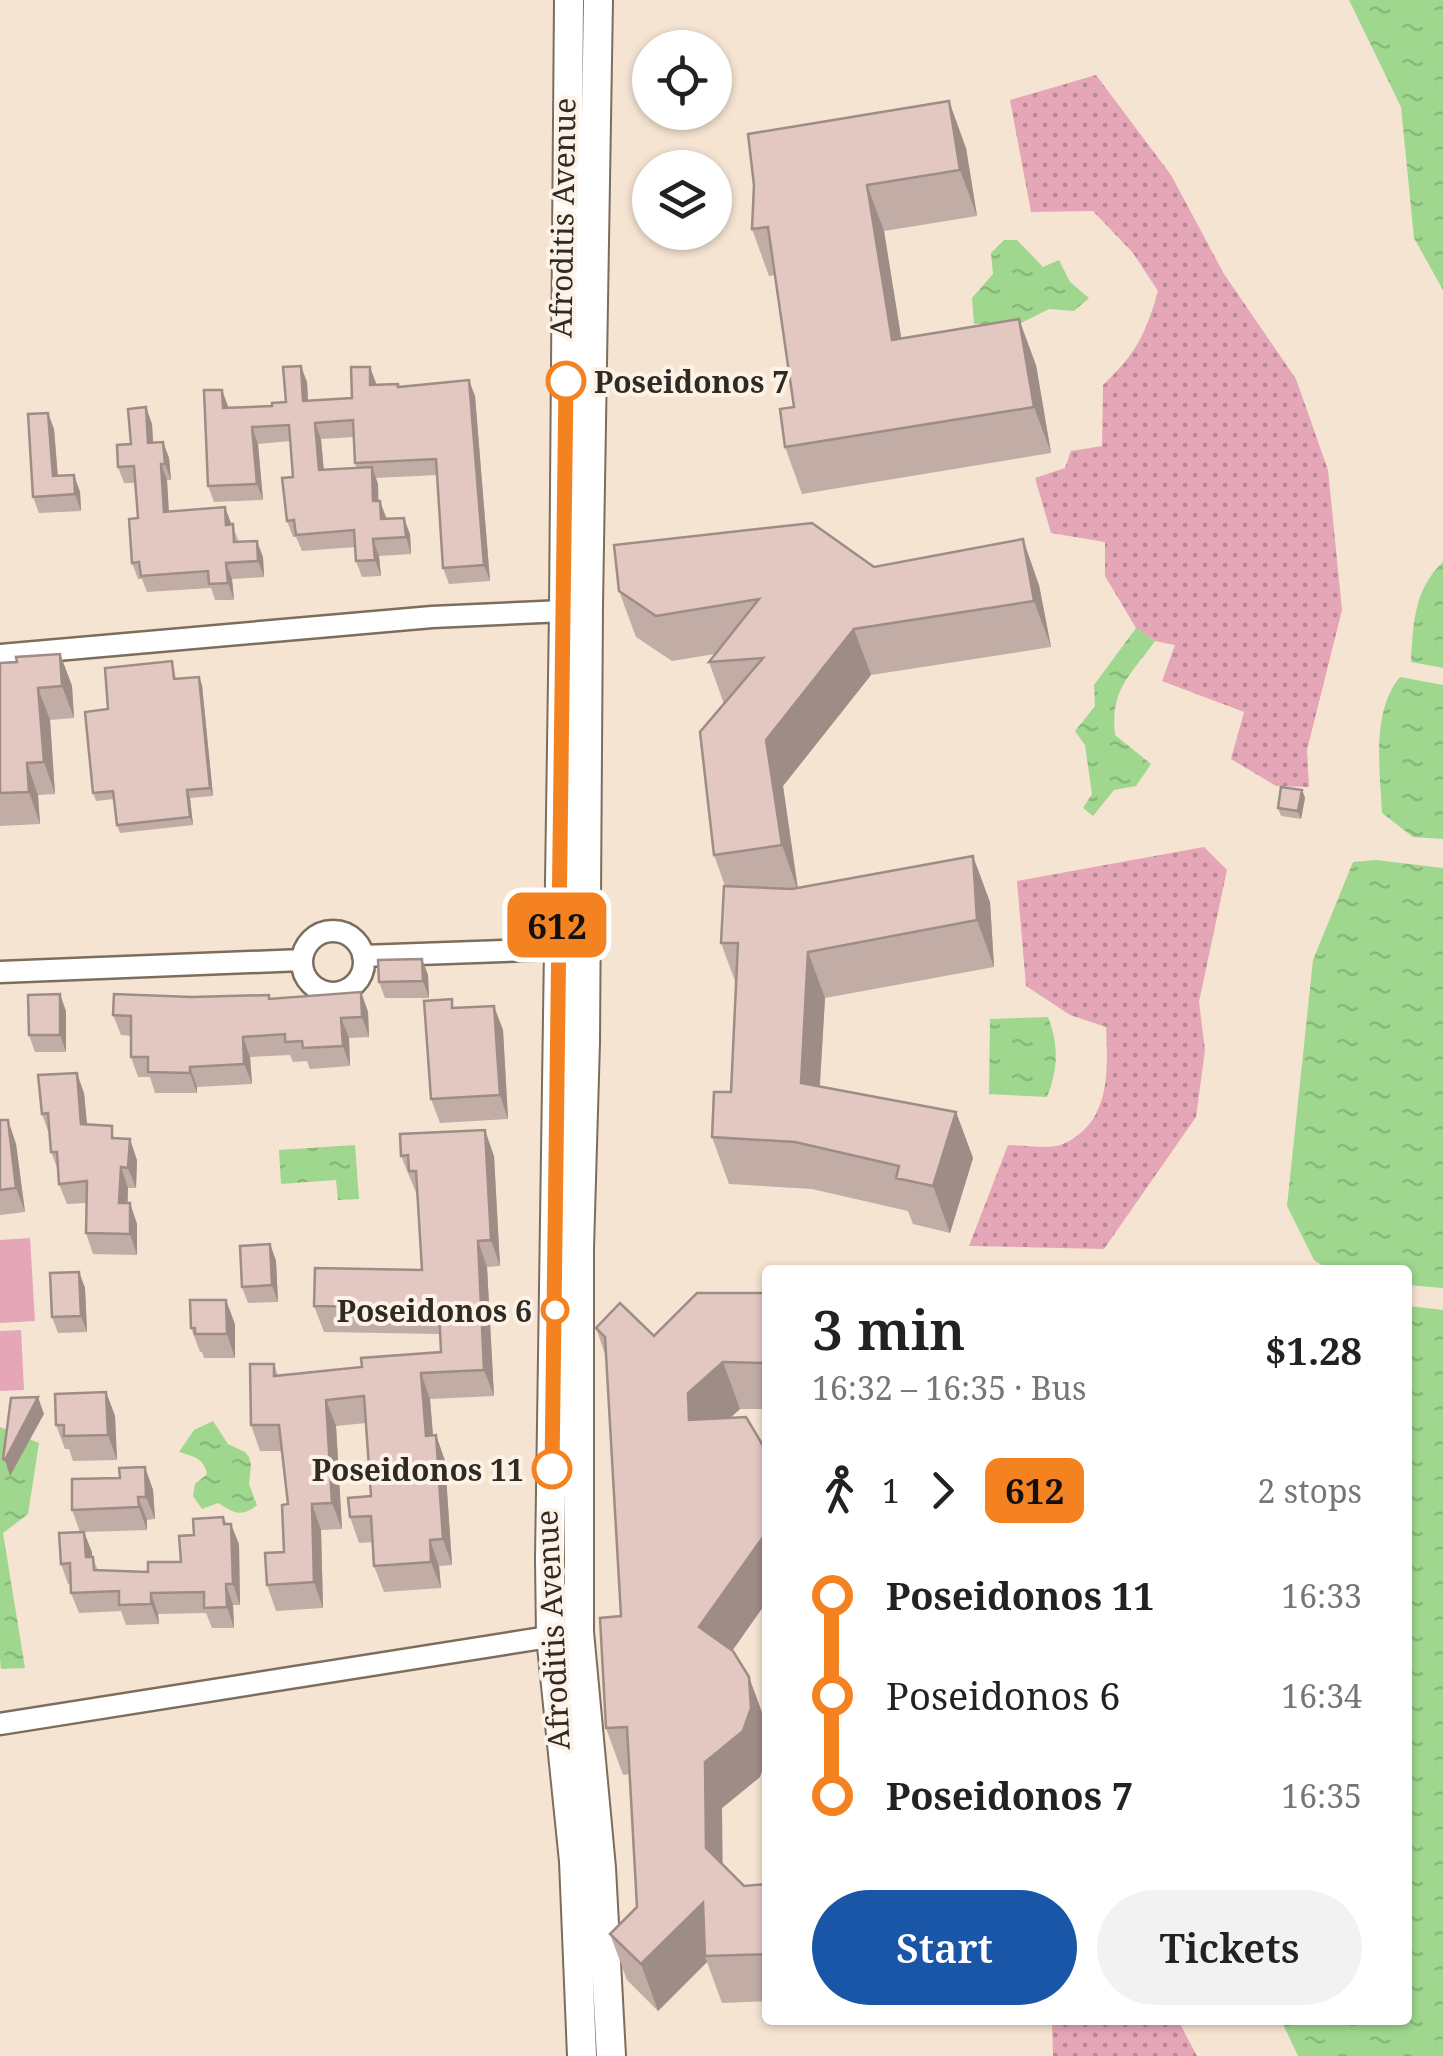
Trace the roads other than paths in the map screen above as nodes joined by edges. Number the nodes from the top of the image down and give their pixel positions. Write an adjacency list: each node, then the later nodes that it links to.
1 (569, 0): 3 (main road, Afroditis Avenue)
2 (598, 0): 9 (main road, Afroditis Avenue)
3 (564, 611): 4 (street); 5 (main road, Afroditis Avenue)
4 (0, 655)
5 (557, 949): 6 (street); 9 (main road, Afroditis Avenue)
6 (363, 956): 7 (street); 7 (street)
7 (302, 960): 8 (street)
8 (0, 972)
9 (565, 1634): 10 (street); 11 (main road, Afroditis Avenue); 12 (main road, Afroditis Avenue)
10 (0, 1724)
11 (582, 2056)
12 (611, 2056)

